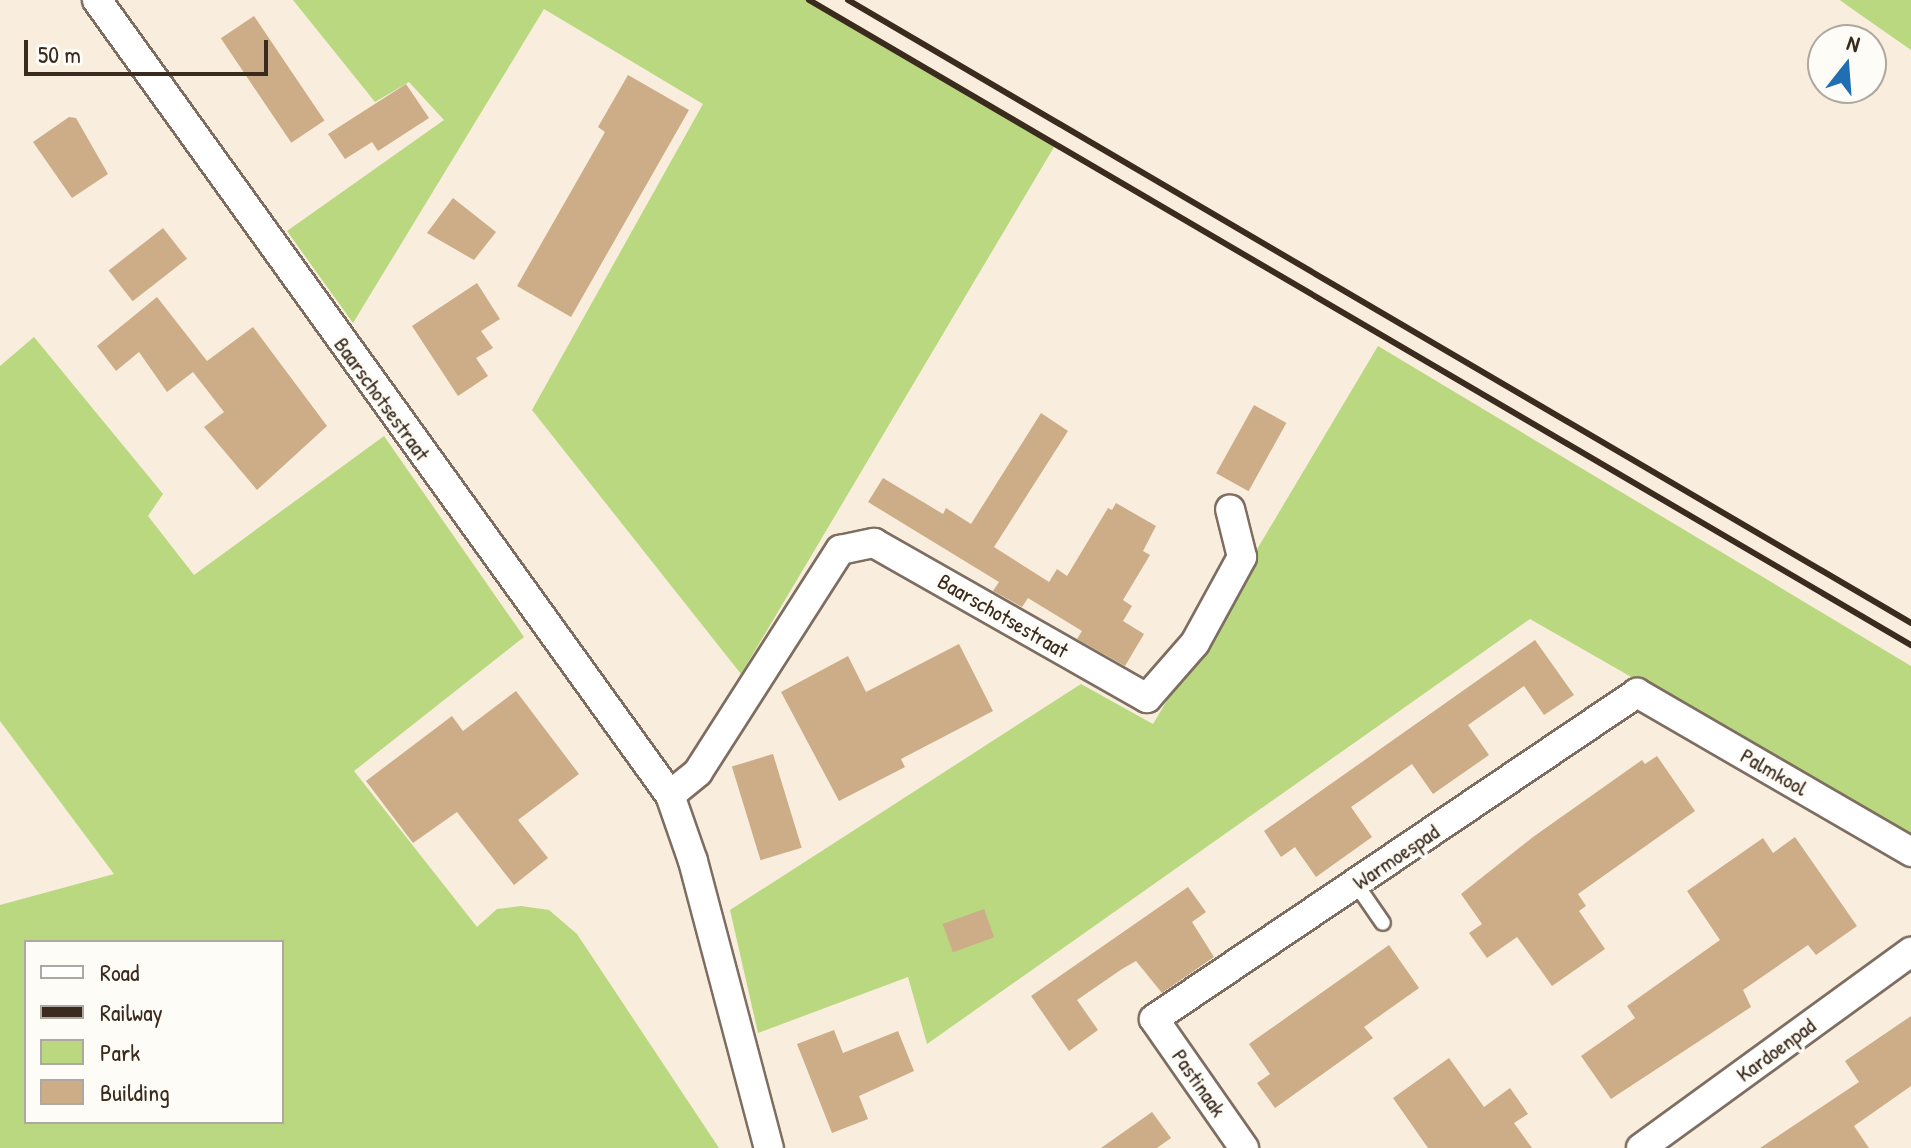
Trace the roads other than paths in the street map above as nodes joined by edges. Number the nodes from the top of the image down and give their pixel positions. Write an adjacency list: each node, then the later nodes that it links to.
1 (97, 0): 4 (street, Baarschotsestraat)
2 (1230, 509): 4 (street, Baarschotsestraat)
3 (1637, 693): 5 (street, Palmkool); 6 (street, Warmoespad)
4 (670, 795): 11 (street, Baarschotsestraat)
5 (1911, 852)
6 (1356, 884): 7 (lane); 9 (street, Warmoespad)
7 (1383, 923)
8 (1911, 952): 10 (street, Kardoenpad)
9 (1154, 1019): 12 (street, Pastinaak)
10 (1655, 1144)
11 (769, 1148)
12 (1244, 1148)

